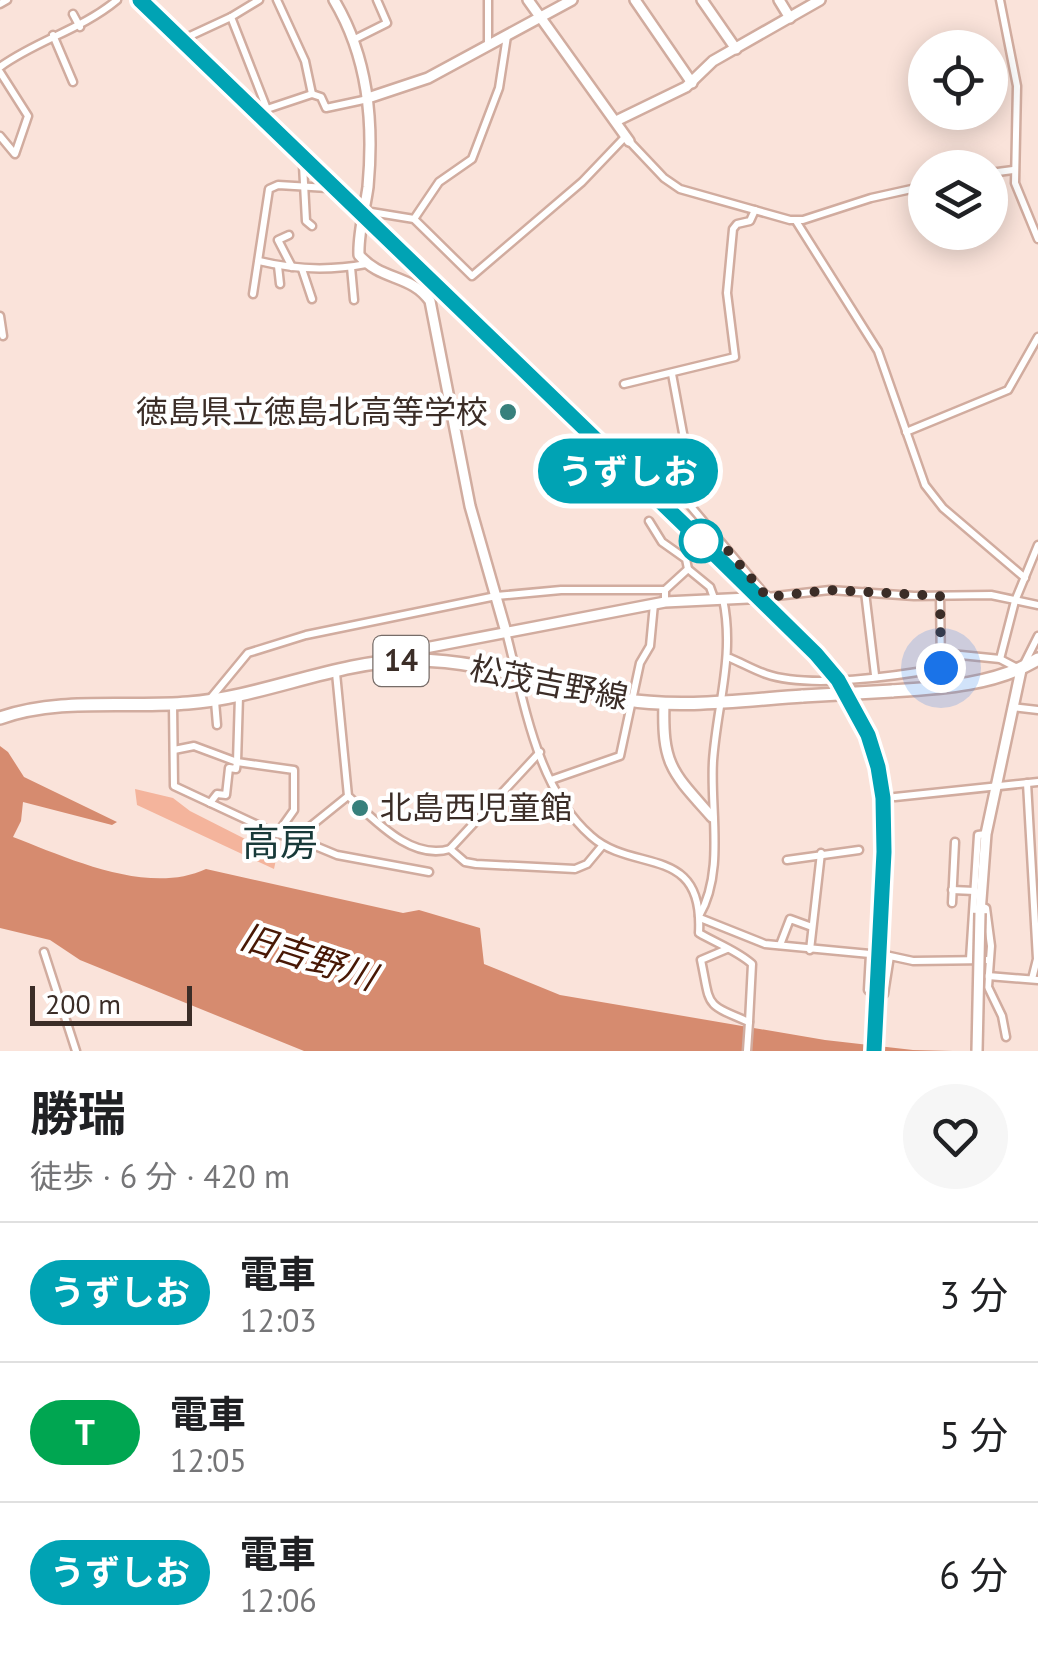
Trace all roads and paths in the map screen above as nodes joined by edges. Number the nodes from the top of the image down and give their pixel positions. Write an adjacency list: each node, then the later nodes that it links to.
1 (8, 0): 15 (street)
2 (117, 0): 20 (street)
3 (259, 0): 17 (street)
4 (277, 0): 30 (street)
5 (334, 0): 24 (street)
6 (377, 0): 24 (street)
7 (488, 0): 25 (street)
8 (528, 0): 18 (street)
9 (572, 0): 18 (street)
10 (635, 0): 29 (street)
11 (702, 0): 26 (street)
12 (778, 0): 19 (street)
13 (820, 0): 19 (street)
14 (1000, 0): 36 (street)
15 (0, 4)
16 (73, 14): 20 (street)
17 (231, 17): 23 (street); 30 (street)
18 (539, 17): 21 (street); 32 (street)
19 (790, 18): 26 (street)
20 (80, 27): 22 (street)
21 (507, 35): 25 (street); 43 (street)
22 (54, 36): 27 (street); 28 (street)
23 (190, 36)
24 (355, 39): 31 (street)
25 (488, 44): 31 (street)
26 (736, 49): 29 (street)
27 (0, 70): 33 (street)
28 (72, 82)
29 (692, 83): 32 (street)
30 (312, 94): 31 (street)
31 (368, 98): 42 (street)
32 (616, 121): 34 (street)
33 (0, 136)
34 (627, 139): 41 (street); 43 (street)
35 (303, 165): 38 (street)
36 (1013, 170): 37 (street); 47 (street)
37 (1008, 171)
38 (304, 186): 39 (street); 45 (street); 48 (street)
39 (328, 188)
40 (908, 190): 44 (street)
41 (755, 210): 44 (street); 61 (street)
42 (365, 211): 43 (street); 49 (street)
43 (414, 220)
44 (796, 221): 63 (street)
45 (312, 226)
46 (289, 235): 52 (street)
47 (1038, 239)
48 (259, 262): 50 (street); 55 (street)
49 (366, 264): 51 (street); 70 (street)
50 (278, 266): 52 (street); 54 (street)
51 (351, 266): 53 (street); 57 (street)
52 (292, 268): 53 (street)
53 (302, 269): 56 (street)
54 (280, 284)
55 (253, 294)
56 (312, 299)
57 (354, 300)
58 (0, 316): 59 (street)
59 (3, 336)
60 (1038, 336): 63 (street)
61 (672, 374): 62 (street); 72 (street)
62 (624, 384)
63 (906, 432): 67 (street)
64 (649, 521): 66 (street)
65 (1038, 545): 67 (street)
66 (688, 570): 68 (street); 73 (street)
67 (1025, 578): 74 (street)
68 (665, 590): 70 (street); 75 (street)
69 (865, 592): 71 (street); 72 (street); 87 (street)
70 (496, 596): 77 (street); 89 (street)
71 (940, 596): 74 (street); 79 (street)
72 (767, 597): 73 (street)
73 (719, 599): 75 (street); 80 (street)
74 (1015, 601): 76 (street); 82 (street)
75 (660, 603): 77 (street); 90 (street)
76 (1038, 605)
77 (506, 632): 83 (street); 86 (street)
78 (1038, 636): 84 (street)
79 (941, 654): 82 (street); 87 (street)
80 (729, 657): 87 (street); 91 (street)
81 (1038, 659): 84 (main road, 松茂吉野線 / 14)
82 (1000, 660): 84 (street)
83 (376, 664): 85 (main road, 松茂吉野線 / 14); 86 (main road, 松茂吉野線 / 14)
84 (1021, 670): 91 (main road, 松茂吉野線 / 14, bridge); 94 (street)
85 (336, 673): 88 (main road, 松茂吉野線 / 14); 105 (street)
86 (518, 676): 90 (main road, 松茂吉野線 / 14); 99 (street)
87 (874, 676)
88 (239, 695): 89 (main road, 松茂吉野線 / 14); 100 (street)
89 (212, 700): 93 (main road, 松茂吉野線 / 14); 97 (street)
90 (633, 701): 92 (main road, 松茂吉野線 / 14); 101 (street)
91 (722, 701): 92 (main road, 松茂吉野線 / 14); 108 (street)
92 (664, 703): 108 (street)
93 (173, 704): 96 (main road, 松茂吉野線 / 14); 98 (street)
94 (1012, 707): 95 (street); 104 (street)
95 (1038, 710)
96 (0, 718)
97 (217, 725)
98 (174, 750): 100 (street); 107 (street)
99 (540, 752): 101 (street); 114 (street)
100 (237, 762): 107 (street); 109 (street)
101 (551, 780): 113 (street)
102 (1038, 782): 103 (street)
103 (1027, 783): 104 (street); 132 (street)
104 (996, 785): 106 (street); 110 (street)
105 (348, 796): 111 (street); 114 (street)
106 (895, 796)
107 (210, 803): 109 (street)
108 (712, 817): 123 (street)
109 (277, 834): 111 (street)
110 (986, 834): 120 (street); 122 (street)
111 (296, 838): 118 (street)
112 (954, 842): 119 (street)
113 (602, 846): 114 (street); 123 (street)
114 (450, 849)
115 (859, 850): 116 (street)
116 (821, 853): 117 (street); 124 (street)
117 (787, 860)
118 (429, 872)
119 (952, 890): 120 (street); 121 (street)
120 (976, 891): 129 (street)
121 (952, 902)
122 (980, 909): 130 (street); 137 (street, bridge)
123 (699, 917): 125 (street); 126 (street)
124 (812, 927): 125 (street); 127 (street)
125 (780, 946): 127 (street)
126 (727, 950): 133 (street); 133 (street)
127 (810, 950): 129 (street)
128 (44, 952): 135 (street)
129 (970, 960): 130 (street)
130 (989, 960): 131 (street)
131 (988, 976): 132 (street); 134 (street)
132 (1035, 980)
133 (749, 1023): 136 (street)
134 (1006, 1037)
135 (76, 1051)
136 (746, 1051)
137 (977, 1051)

